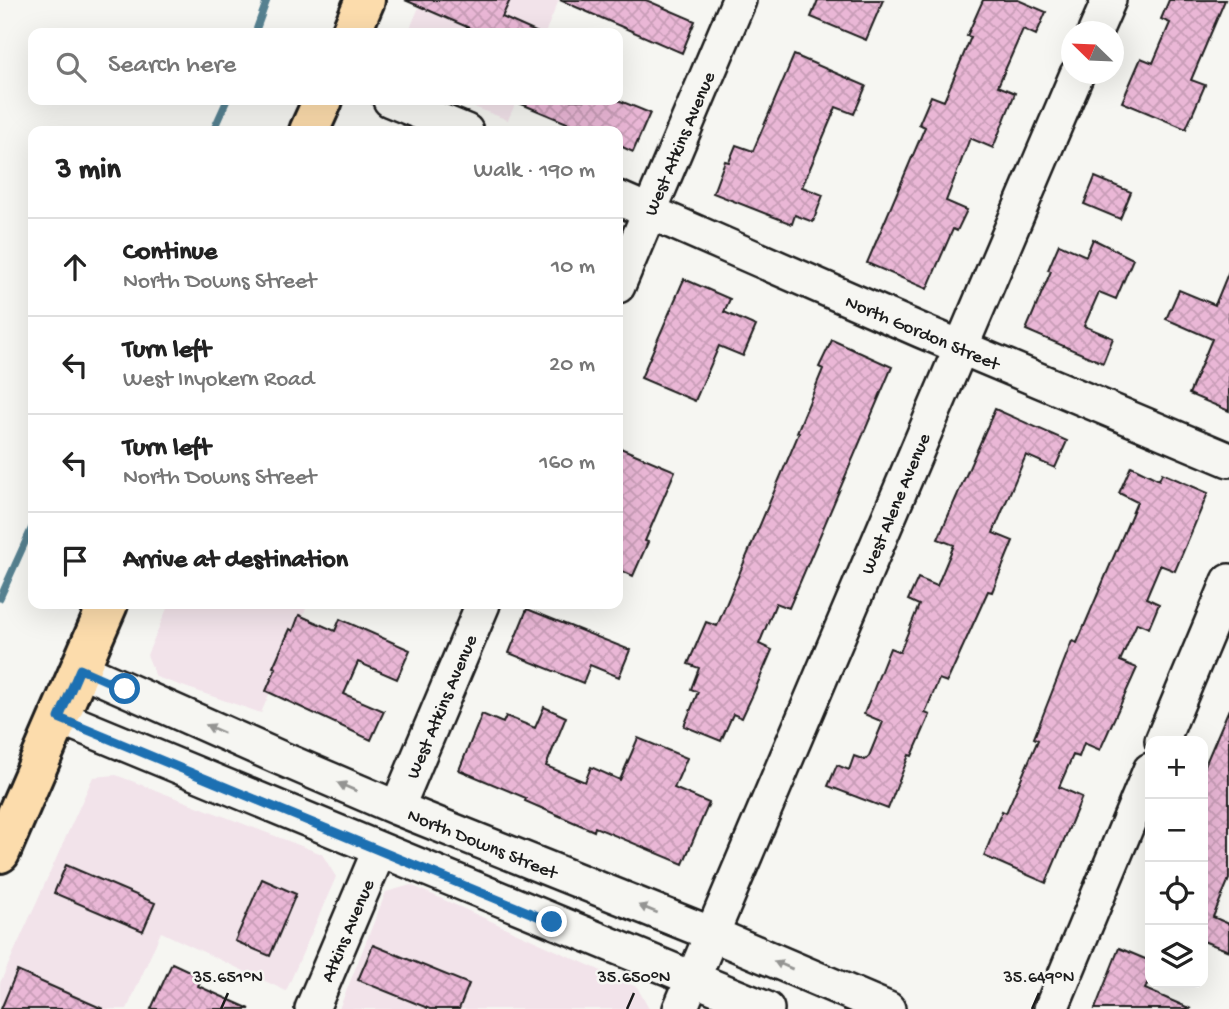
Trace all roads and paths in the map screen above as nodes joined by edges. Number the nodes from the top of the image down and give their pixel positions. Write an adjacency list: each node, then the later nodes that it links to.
1 (365, 0): 5 (main road)
2 (739, 0): 12 (street, West Atkins Avenue)
3 (1109, 0): 4 (street)
4 (1100, 21)
5 (353, 28)
6 (1073, 84): 14 (street, West Alene Avenue)
7 (321, 105): 9 (main road)
8 (402, 105): 10 (street)
9 (311, 126)
10 (454, 126)
11 (623, 200): 12 (street, North Gordon Street)
12 (649, 212): 13 (street, West Atkins Avenue); 14 (street, North Gordon Street)
13 (623, 274)
14 (960, 347): 15 (street, North Gordon Street); 26 (street, West Alene Avenue)
15 (1229, 460)
16 (1229, 580): 21 (street)
17 (106, 609): 19 (main road)
18 (481, 609): 23 (street, West Atkins Avenue)
19 (80, 669): 20 (main road); 23 (street, North Downs Street, one-way to 19)
20 (59, 718): 24 (street); 25 (main road)
21 (1164, 736)
22 (1145, 782): 32 (street)
23 (397, 808): 26 (street, North Downs Street, one-way to 23)
24 (379, 851): 27 (street); 28 (street, Atkins Avenue)
25 (0, 853)
26 (712, 934): 27 (street, West Alene Avenue); 31 (street, North Downs Street, one-way to 26)
27 (693, 978): 29 (street, West Alene Avenue); 30 (street)
28 (312, 1009)
29 (680, 1009)
30 (766, 1009)
31 (888, 1009)
32 (1051, 1009)

